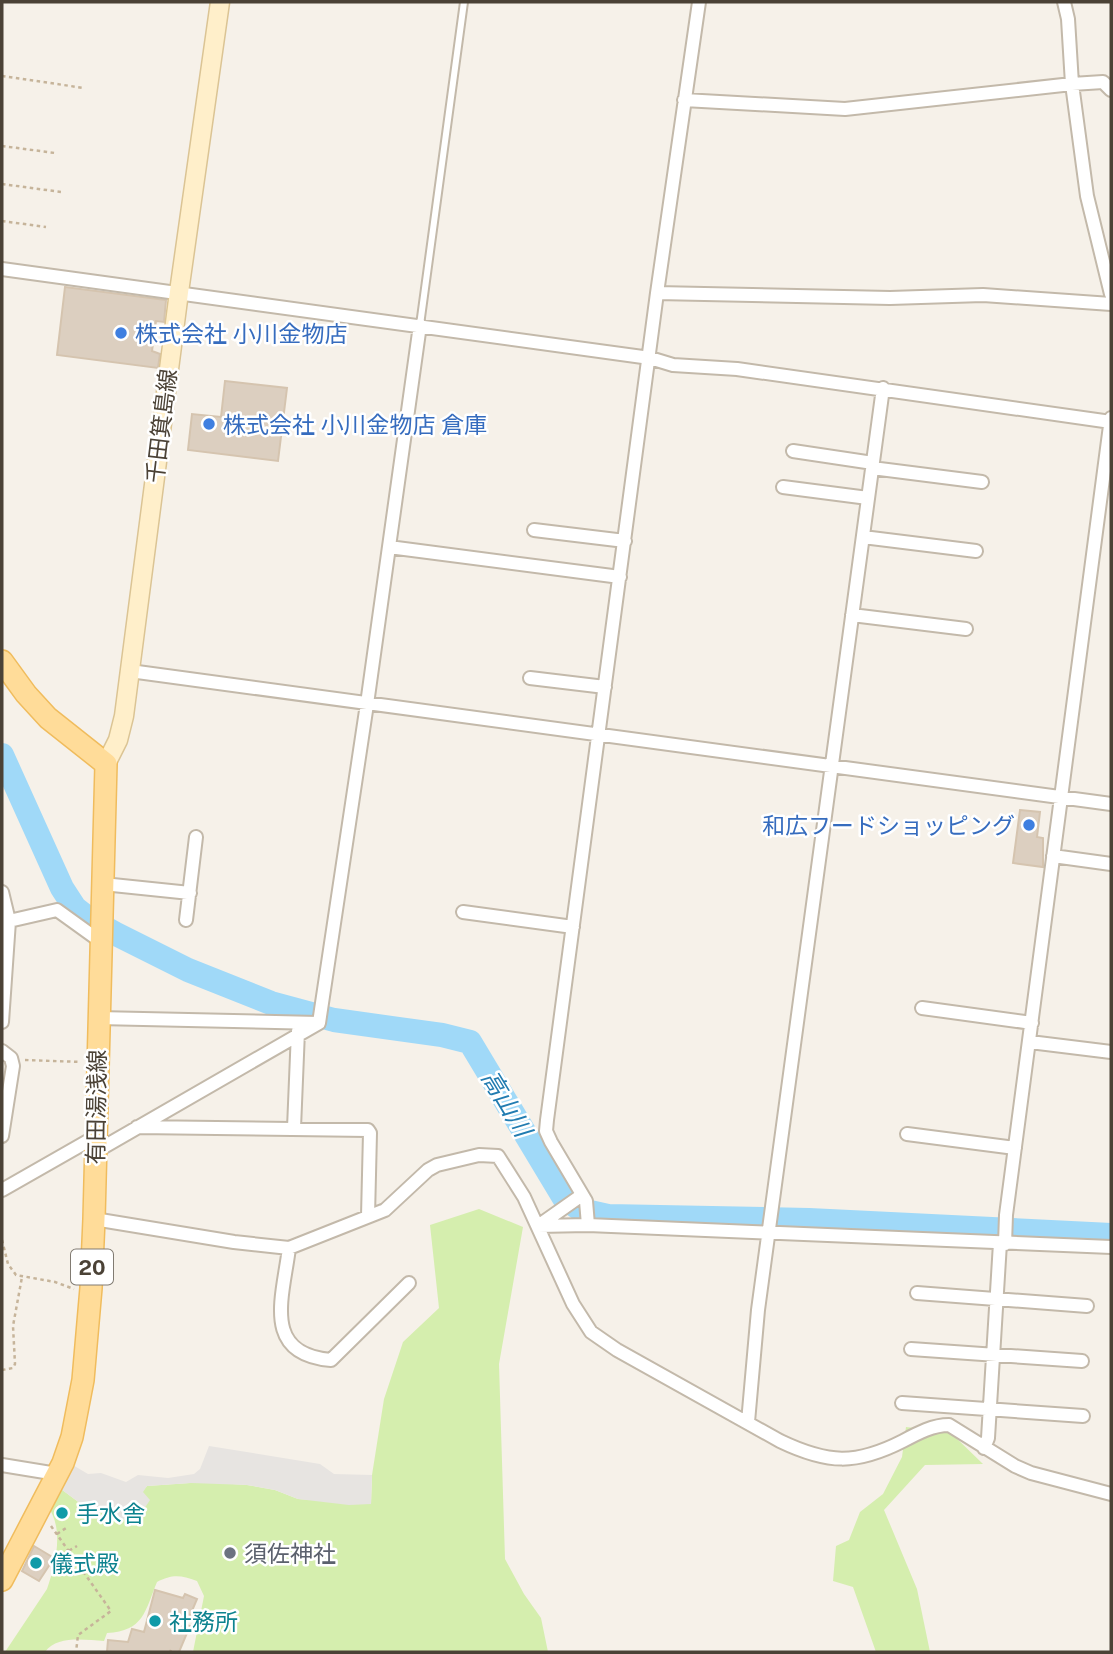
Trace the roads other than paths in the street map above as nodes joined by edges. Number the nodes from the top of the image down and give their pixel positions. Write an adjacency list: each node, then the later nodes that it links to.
1 (220, 2): 9 (main road, 千田箕島線)
2 (464, 2): 13 (lane)
3 (699, 2): 7 (street)
4 (1064, 2): 5 (street)
5 (1072, 84): 6 (street); 7 (street); 11 (street)
6 (1111, 90)
7 (684, 100): 10 (street)
8 (2, 269): 9 (street)
9 (179, 292): 13 (street); 31 (main road, 千田箕島線)
10 (657, 293): 12 (street); 14 (street)
11 (1111, 294)
12 (1111, 304)
13 (420, 326): 14 (street); 25 (street)
14 (650, 358): 15 (street); 24 (street)
15 (883, 388): 16 (street); 18 (street)
16 (1111, 421): 38 (street)
17 (793, 451): 18 (street)
18 (872, 466): 19 (street); 21 (street)
19 (982, 482)
20 (783, 487): 21 (street)
21 (868, 498): 23 (street)
22 (534, 530): 24 (street)
23 (863, 537): 26 (street); 28 (street)
24 (625, 541): 27 (street)
25 (389, 547): 27 (street); 34 (street)
26 (976, 551)
27 (620, 577): 33 (street)
28 (852, 615): 29 (street); 37 (street)
29 (966, 629)
30 (2, 661): 36 (main road)
31 (130, 671): 34 (street); 36 (main road, 千田箕島線)
32 (530, 678): 33 (street)
33 (605, 687): 35 (street)
34 (367, 704): 35 (street); 55 (street)
35 (598, 737): 37 (street); 49 (street)
36 (106, 764): 43 (main road, 有田湯浅線 / 20)
37 (831, 766): 38 (street); 71 (street)
38 (1060, 797): 39 (street); 41 (street)
39 (1111, 804)
40 (196, 836): 45 (street)
41 (1052, 856): 42 (street); 54 (street)
42 (1111, 864)
43 (103, 884): 45 (street); 50 (main road, 有田湯浅線 / 20)
44 (2, 892): 48 (street)
45 (190, 893): 47 (street)
46 (463, 912): 49 (street)
47 (186, 920)
48 (9, 921): 50 (street); 53 (street)
49 (573, 927): 66 (street)
50 (101, 931): 52 (main road, 有田湯浅線 / 20)
51 (922, 1008): 54 (street)
52 (98, 1018): 55 (street); 63 (main road, 有田湯浅線 / 20)
53 (2, 1022)
54 (1032, 1023): 56 (street)
55 (298, 1029): 59 (street); 60 (street)
56 (1030, 1042): 57 (street); 64 (street)
57 (1111, 1052)
58 (6, 1054): 62 (street)
59 (137, 1127): 60 (street); 63 (street)
60 (294, 1128): 67 (street)
61 (907, 1134): 64 (street)
62 (2, 1136)
63 (95, 1144): 65 (street); 68 (main road, 有田湯浅線 / 20)
64 (1015, 1149): 72 (street)
65 (2, 1190)
66 (582, 1195): 69 (street); 70 (street)
67 (368, 1216): 70 (street); 74 (street)
68 (94, 1219): 74 (street); 88 (main road, 有田湯浅線 / 20)
69 (588, 1225): 70 (street); 71 (street)
70 (538, 1226): 85 (street)
71 (768, 1233): 72 (street); 85 (street)
72 (1003, 1243): 73 (street); 77 (street)
73 (1111, 1247)
74 (289, 1248): 75 (street)
75 (409, 1283)
76 (917, 1293): 77 (street)
77 (998, 1299): 78 (street); 80 (street)
78 (1087, 1306)
79 (911, 1349): 80 (street)
80 (994, 1355): 81 (street); 83 (street)
81 (1082, 1361)
82 (902, 1403): 83 (street)
83 (991, 1409): 84 (street); 86 (street)
84 (1083, 1416)
85 (748, 1422): 86 (street)
86 (984, 1448): 89 (street)
87 (2, 1465): 88 (street)
88 (57, 1474): 90 (main road, 有田湯浅線 / 20)
89 (1111, 1494)
90 (2, 1580)

